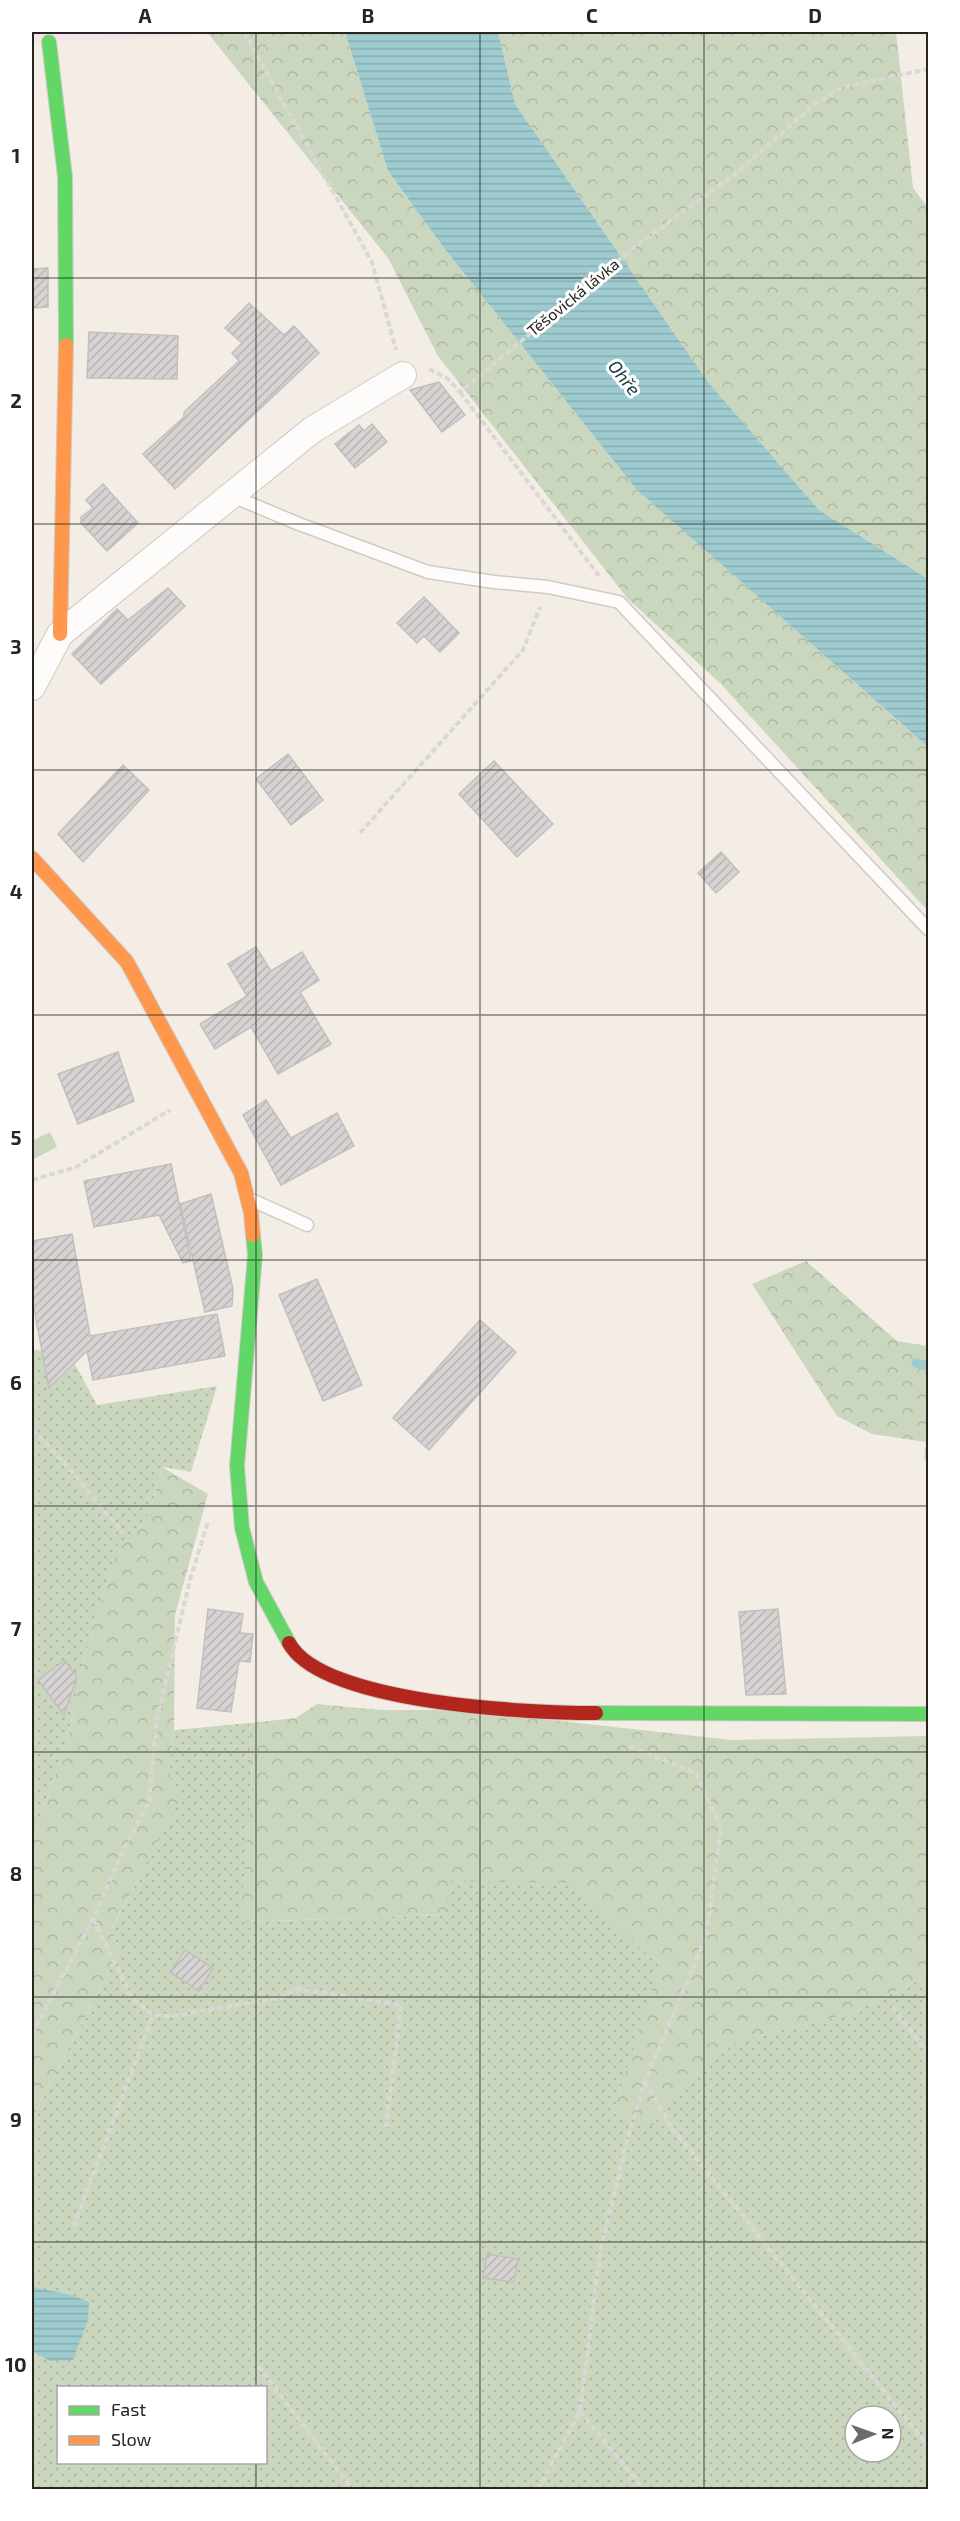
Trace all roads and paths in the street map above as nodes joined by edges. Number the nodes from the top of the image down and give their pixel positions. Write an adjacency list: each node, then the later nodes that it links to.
1 (244, 32): 4 (path)
2 (48, 37): 9 (street)
3 (928, 69): 5 (path, Těšovická lávka)
4 (403, 375): 5 (path); 6 (street)
5 (460, 392): 8 (path)
6 (232, 496): 7 (lane); 9 (street)
7 (548, 587): 8 (lane); 11 (path)
8 (619, 602): 13 (lane)
9 (60, 634): 10 (street)
10 (32, 687)
11 (360, 832)
12 (32, 858): 14 (street)
13 (928, 929)
14 (197, 1094): 15 (path); 16 (street)
15 (32, 1180)
16 (247, 1198): 17 (lane); 21 (street)
17 (307, 1225)
18 (32, 1430): 20 (path)
19 (210, 1516): 23 (path)
20 (123, 1533)
21 (928, 1714)
22 (621, 1743): 28 (path)
23 (93, 1919): 25 (path); 26 (path)
24 (891, 2007): 27 (path)
25 (153, 2015): 29 (path); 30 (path)
26 (32, 2034)
27 (928, 2053)
28 (645, 2081): 32 (path); 33 (path)
29 (386, 2127)
30 (74, 2226)
31 (258, 2366): 34 (path)
32 (580, 2411): 35 (path); 36 (path)
33 (928, 2446)
34 (353, 2490)
35 (538, 2490)
36 (644, 2490)

